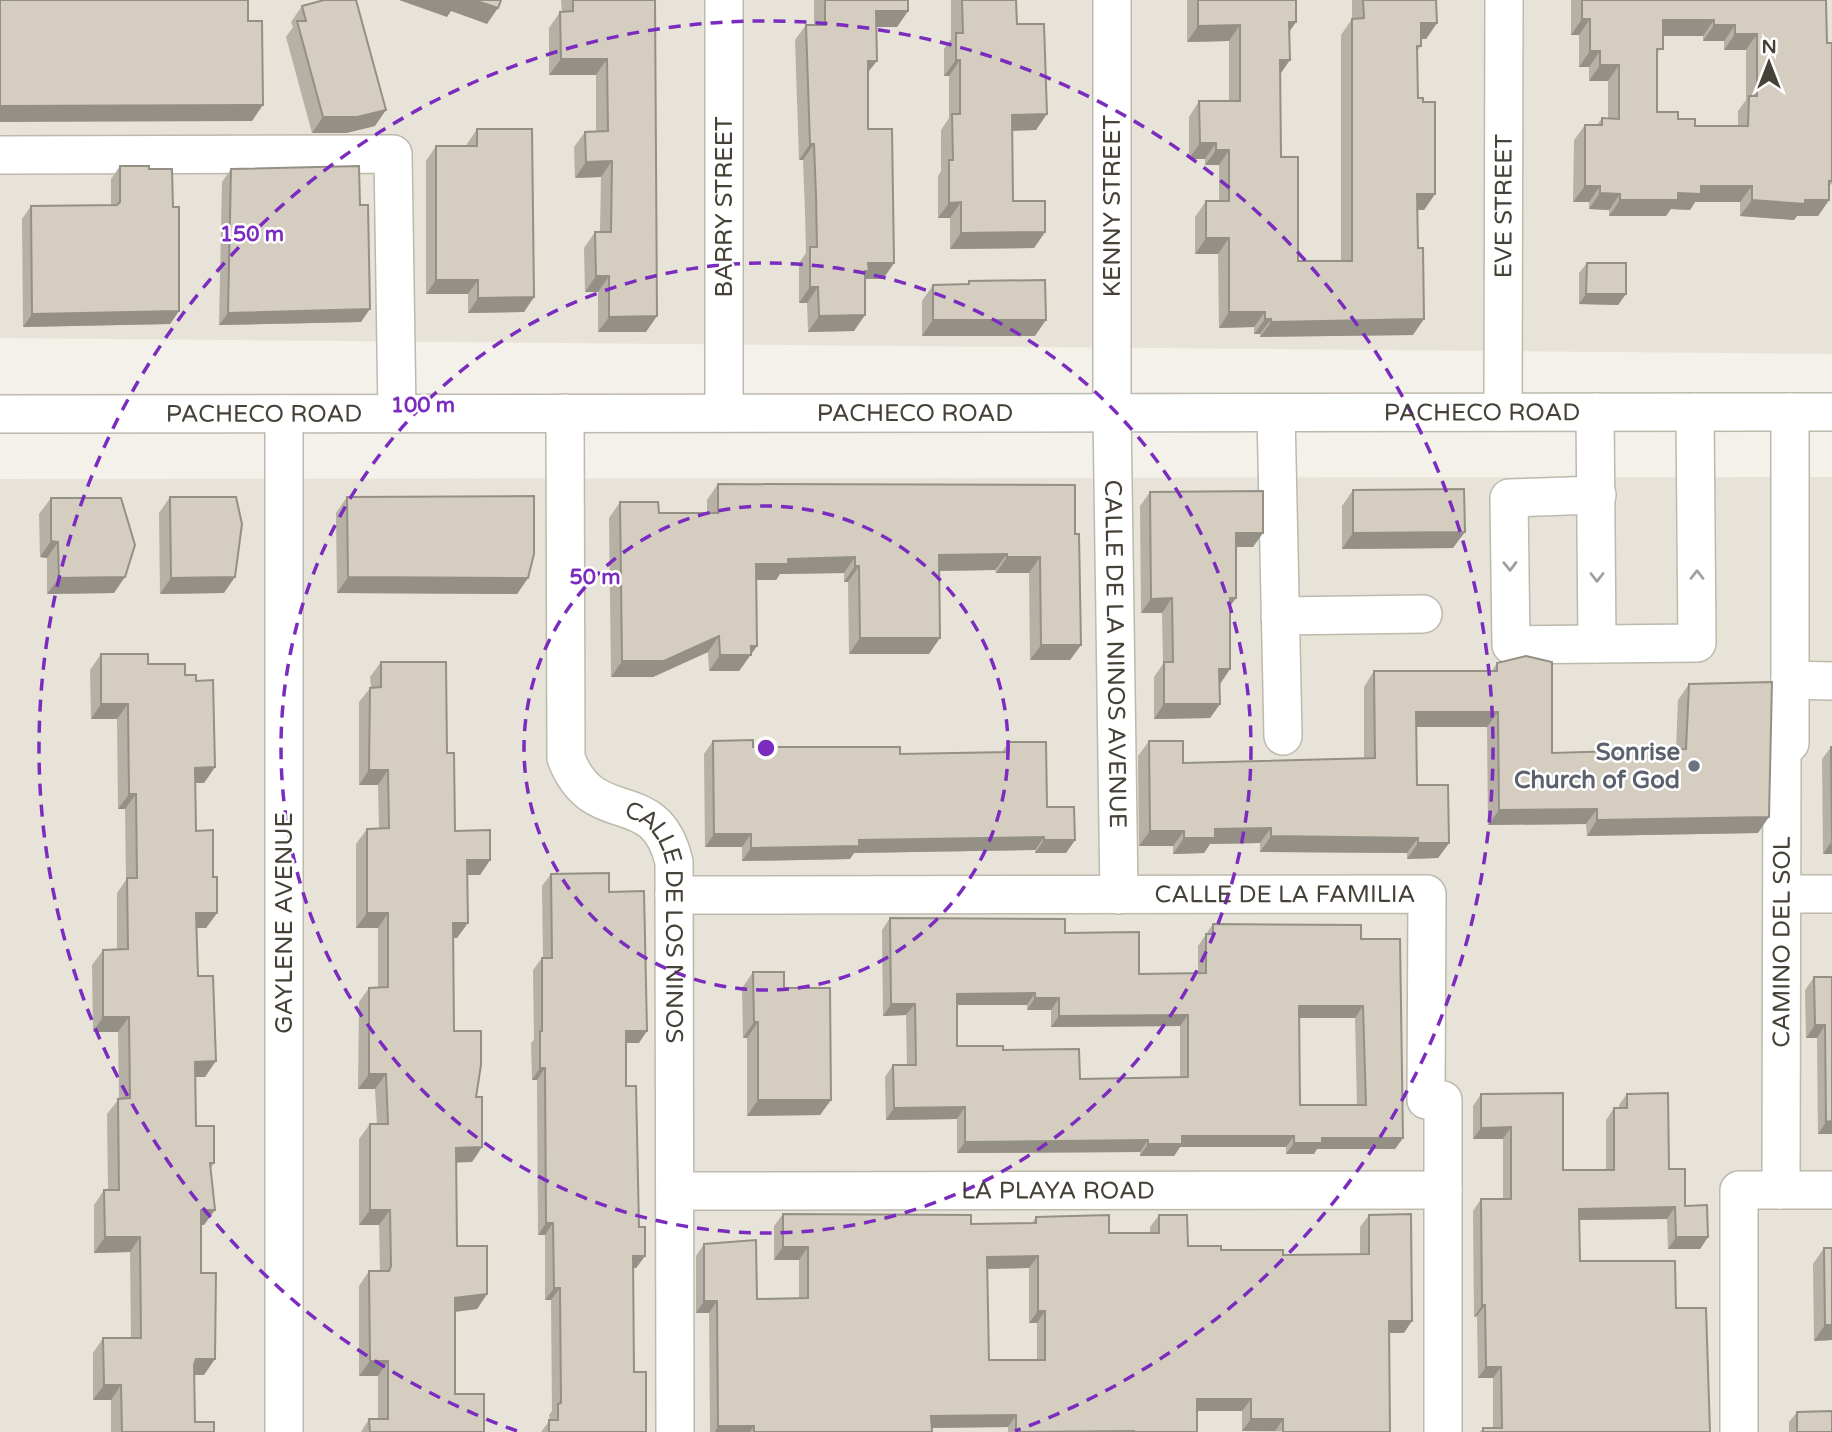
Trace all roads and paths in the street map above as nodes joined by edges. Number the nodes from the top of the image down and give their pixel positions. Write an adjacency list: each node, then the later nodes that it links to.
1 (724, 0): 11 (street, BARRY STREET)
2 (1112, 0): 12 (street, KENNY STREET)
3 (1504, 0): 8 (street, EVE STREET)
4 (0, 155): 16 (street)
5 (1696, 411): 6 (street, PACHECO ROAD); 9 (street, PACHECO ROAD); 20 (street, one-way to 5)
6 (1790, 411): 7 (street, PACHECO ROAD); 21 (street, CAMINO DEL SOL)
7 (1832, 411)
8 (1503, 412): 9 (street, PACHECO ROAD); 13 (street, PACHECO ROAD)
9 (1595, 412): 17 (street)
10 (565, 413): 11 (street, PACHECO ROAD); 16 (street, PACHECO ROAD); 26 (street, CALLE DE LOS NINOS)
11 (724, 413): 12 (street, PACHECO ROAD)
12 (1112, 413): 13 (street, PACHECO ROAD); 27 (street, CALLE DE LA NINOS AVENUE)
13 (1276, 413): 19 (street)
14 (0, 414): 15 (street, PACHECO ROAD)
15 (284, 414): 16 (street, PACHECO ROAD); 32 (street, GAYLENE AVENUE)
16 (397, 414)
17 (1597, 503): 20 (street, one-way to 20); 20 (street, one-way to 20)
18 (1423, 614): 19 (street)
19 (1280, 616): 23 (street)
20 (1597, 644)
21 (1790, 680): 22 (street); 24 (street, CAMINO DEL SOL)
22 (1832, 681)
23 (1283, 736)
24 (1782, 894): 25 (street); 30 (street, CAMINO DEL SOL)
25 (1832, 894)
26 (674, 895): 27 (street, CALLE DE LA FAMILIA); 31 (street, CALLE DE LOS NINOS)
27 (1119, 895): 29 (street, CALLE DE LA FAMILIA)
28 (1832, 1189): 30 (street)
29 (1443, 1190): 31 (street, LA PLAYA ROAD); 34 (street, CALLE DE LA FAMILIA)
30 (1781, 1190): 35 (street)
31 (675, 1191): 33 (street, CALLE DE LOS NINOS)
32 (284, 1432)
33 (675, 1432)
34 (1443, 1432)
35 (1739, 1432)

